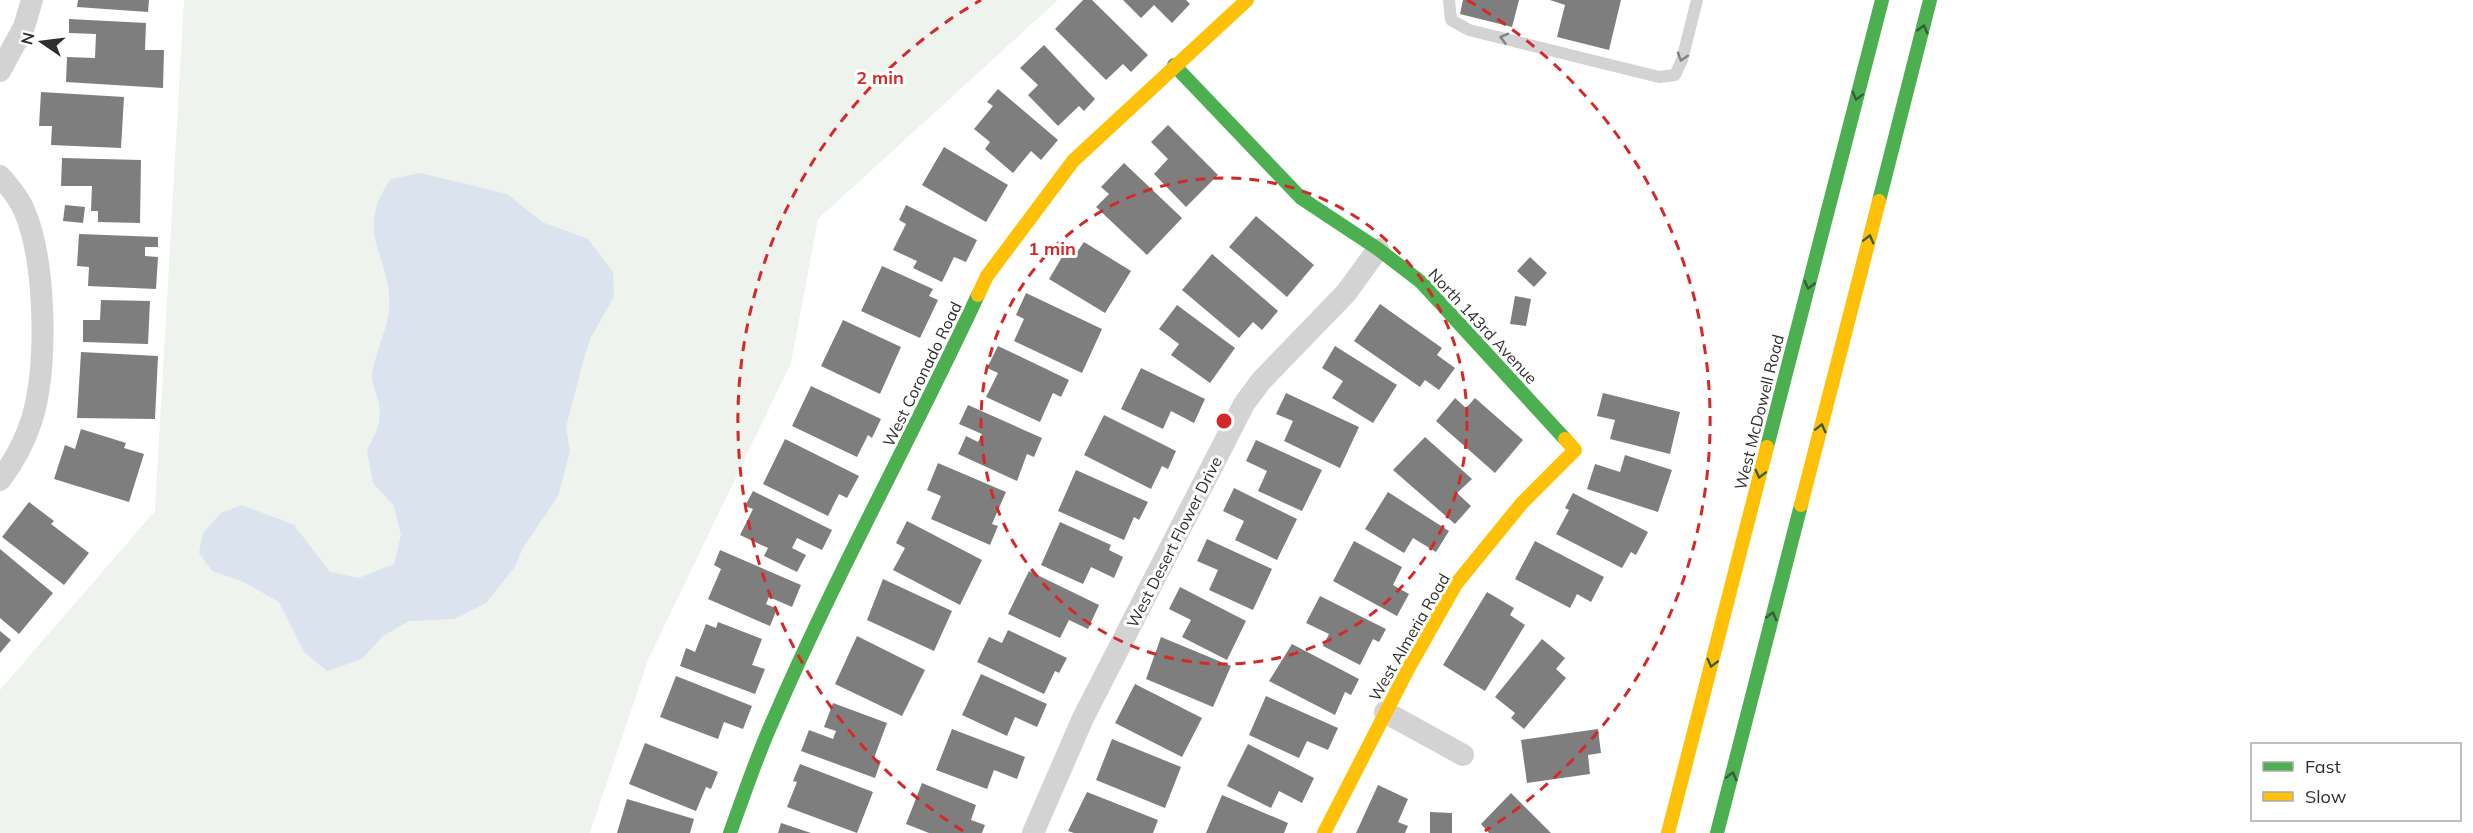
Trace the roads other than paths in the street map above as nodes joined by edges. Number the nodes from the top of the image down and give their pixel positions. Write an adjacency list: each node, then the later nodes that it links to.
1 (32, 0): 8 (street)
2 (1247, 0): 7 (street, West Coronado Road)
3 (1449, 0): 4 (lane, one-way to 3)
4 (1697, 0)
5 (1882, 0): 18 (street, West McDowell Road, one-way to 18)
6 (1930, 0): 19 (street, one-way to 6)
7 (1174, 65): 10 (street, North 143rd Avenue); 15 (street, West Coronado Road)
8 (0, 71)
9 (0, 176): 12 (street)
10 (1378, 249): 11 (street, North 143rd Avenue); 16 (street, West Desert Flower Drive)
11 (1575, 450): 13 (street, West Almeria Road)
12 (0, 480)
13 (1385, 712): 14 (street); 17 (street, West Almeria Road)
14 (1463, 755)
15 (730, 833)
16 (1033, 833)
17 (1324, 833)
18 (1668, 833)
19 (1717, 833)

